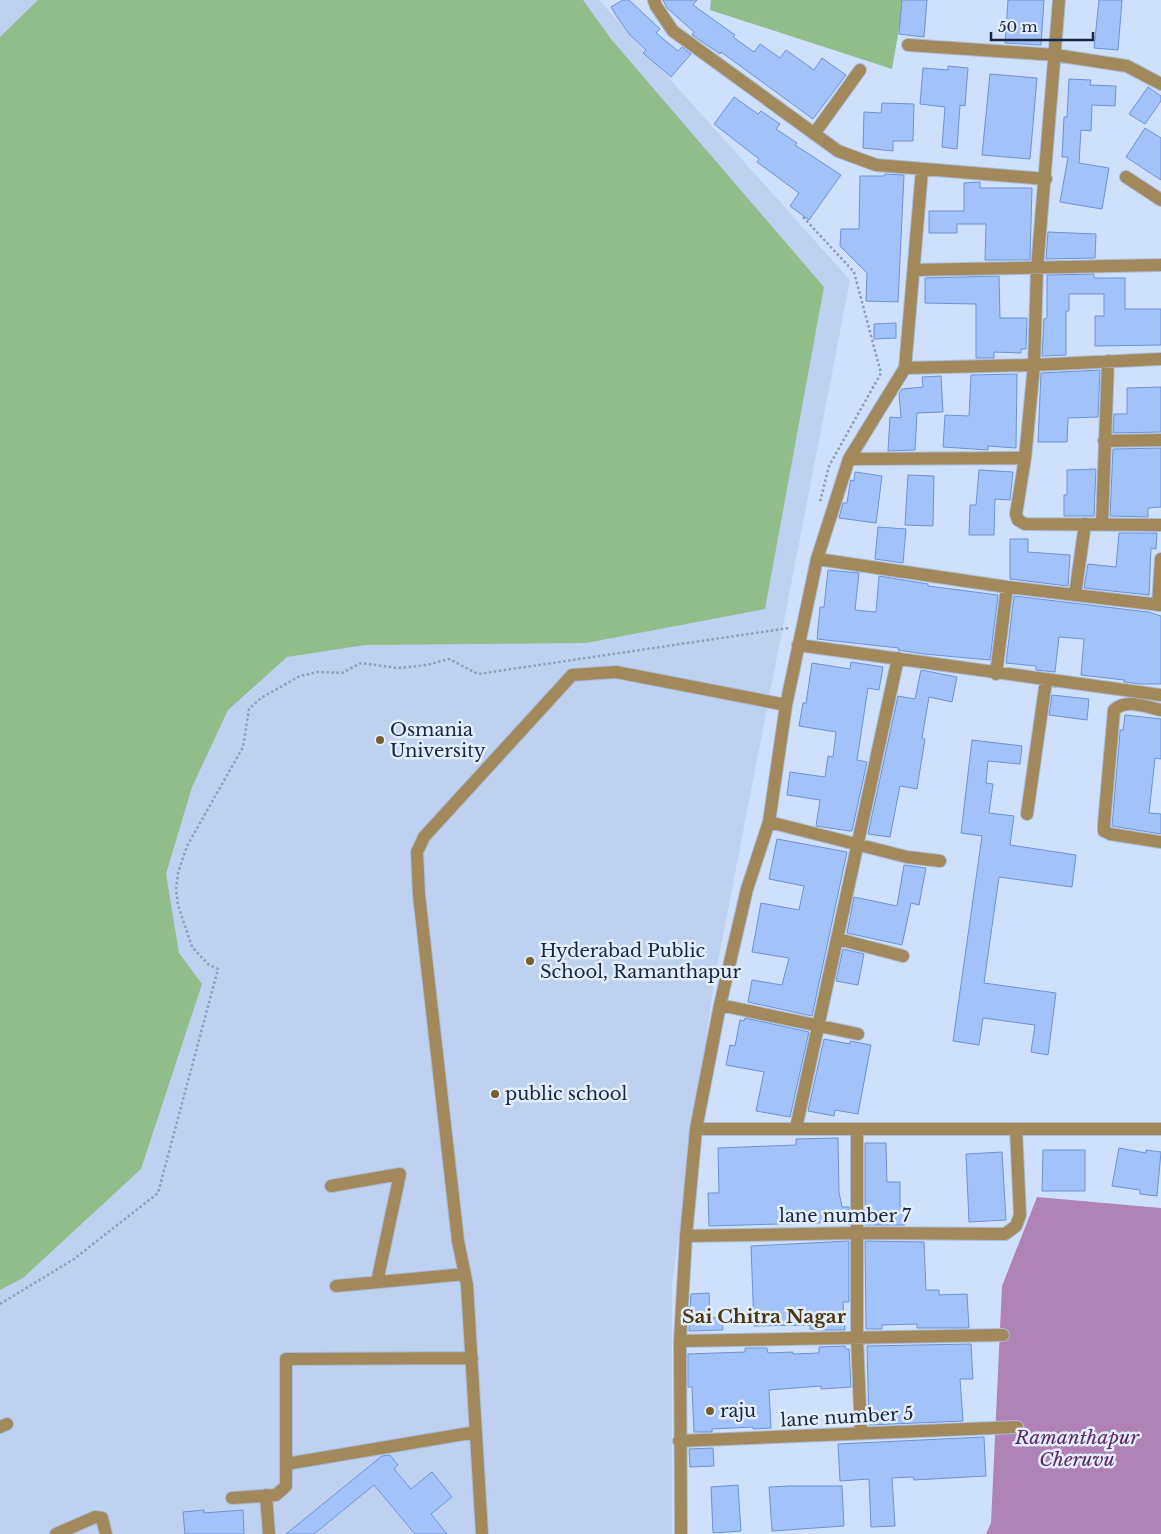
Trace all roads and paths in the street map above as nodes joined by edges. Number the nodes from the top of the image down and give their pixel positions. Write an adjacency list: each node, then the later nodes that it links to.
1 (654, 0): 7 (street)
2 (1059, 0): 4 (street)
3 (908, 45): 4 (street)
4 (1055, 55): 6 (street); 10 (street)
5 (860, 70): 7 (street)
6 (1161, 84)
7 (814, 134): 8 (street)
8 (922, 170): 10 (street); 15 (street)
9 (1126, 177): 11 (street)
10 (1046, 180): 14 (street)
11 (1161, 200)
12 (803, 217): 24 (path)
13 (1161, 266): 14 (street)
14 (1037, 268): 15 (street); 18 (street)
15 (915, 270): 19 (street)
16 (1161, 359): 17 (street)
17 (1108, 362): 18 (street); 21 (street)
18 (1034, 365): 19 (street); 22 (street)
19 (905, 368): 23 (street)
20 (1161, 440): 21 (street)
21 (1104, 441): 26 (street)
22 (1025, 458): 23 (street); 25 (street)
23 (849, 459): 28 (street)
24 (820, 504)
25 (1085, 524): 26 (street); 31 (street)
26 (1102, 524): 27 (street)
27 (1161, 525)
28 (817, 559): 30 (street); 34 (street)
29 (1161, 559): 32 (street)
30 (1007, 587): 31 (street); 36 (street)
31 (1075, 596): 32 (street)
32 (1159, 605)
33 (790, 628): 62 (path)
34 (798, 645): 35 (street); 39 (street)
35 (898, 658): 36 (street); 44 (street)
36 (996, 674): 37 (street)
37 (1046, 681): 38 (street); 41 (street)
38 (1161, 695)
39 (786, 705): 42 (street); 59 (street)
40 (1161, 710): 43 (street)
41 (1027, 814)
42 (769, 822): 44 (street); 48 (street)
43 (1161, 842)
44 (859, 844): 45 (street); 46 (street)
45 (940, 861)
46 (838, 939): 47 (street); 49 (street)
47 (903, 956)
48 (720, 1005): 49 (street); 53 (street)
49 (819, 1025): 50 (street); 51 (street)
50 (858, 1034)
51 (796, 1128): 52 (street); 53 (street)
52 (857, 1128): 54 (street); 57 (street)
53 (696, 1129): 58 (street)
54 (1016, 1129): 55 (street); 57 (street, lane number 7)
55 (1161, 1130)
56 (331, 1186): 60 (street)
57 (857, 1233): 58 (street, lane number 7); 64 (street)
58 (686, 1236): 65 (street)
59 (465, 1274): 60 (street); 66 (street)
60 (376, 1282): 61 (street)
61 (336, 1286)
62 (0, 1304)
63 (1003, 1335): 64 (street)
64 (857, 1338): 65 (street); 69 (street)
65 (680, 1341): 70 (street)
66 (472, 1358): 68 (street); 71 (street)
67 (1016, 1427): 69 (street, lane number 5)
68 (476, 1432): 71 (street); 77 (street)
69 (861, 1432): 70 (street, lane number 5)
70 (679, 1441): 78 (street)
71 (286, 1464): 72 (street)
72 (266, 1496): 73 (street); 76 (street)
73 (232, 1498)
74 (56, 1534): 75 (street)
75 (106, 1534)
76 (269, 1534)
77 (482, 1534)
78 (681, 1534)

